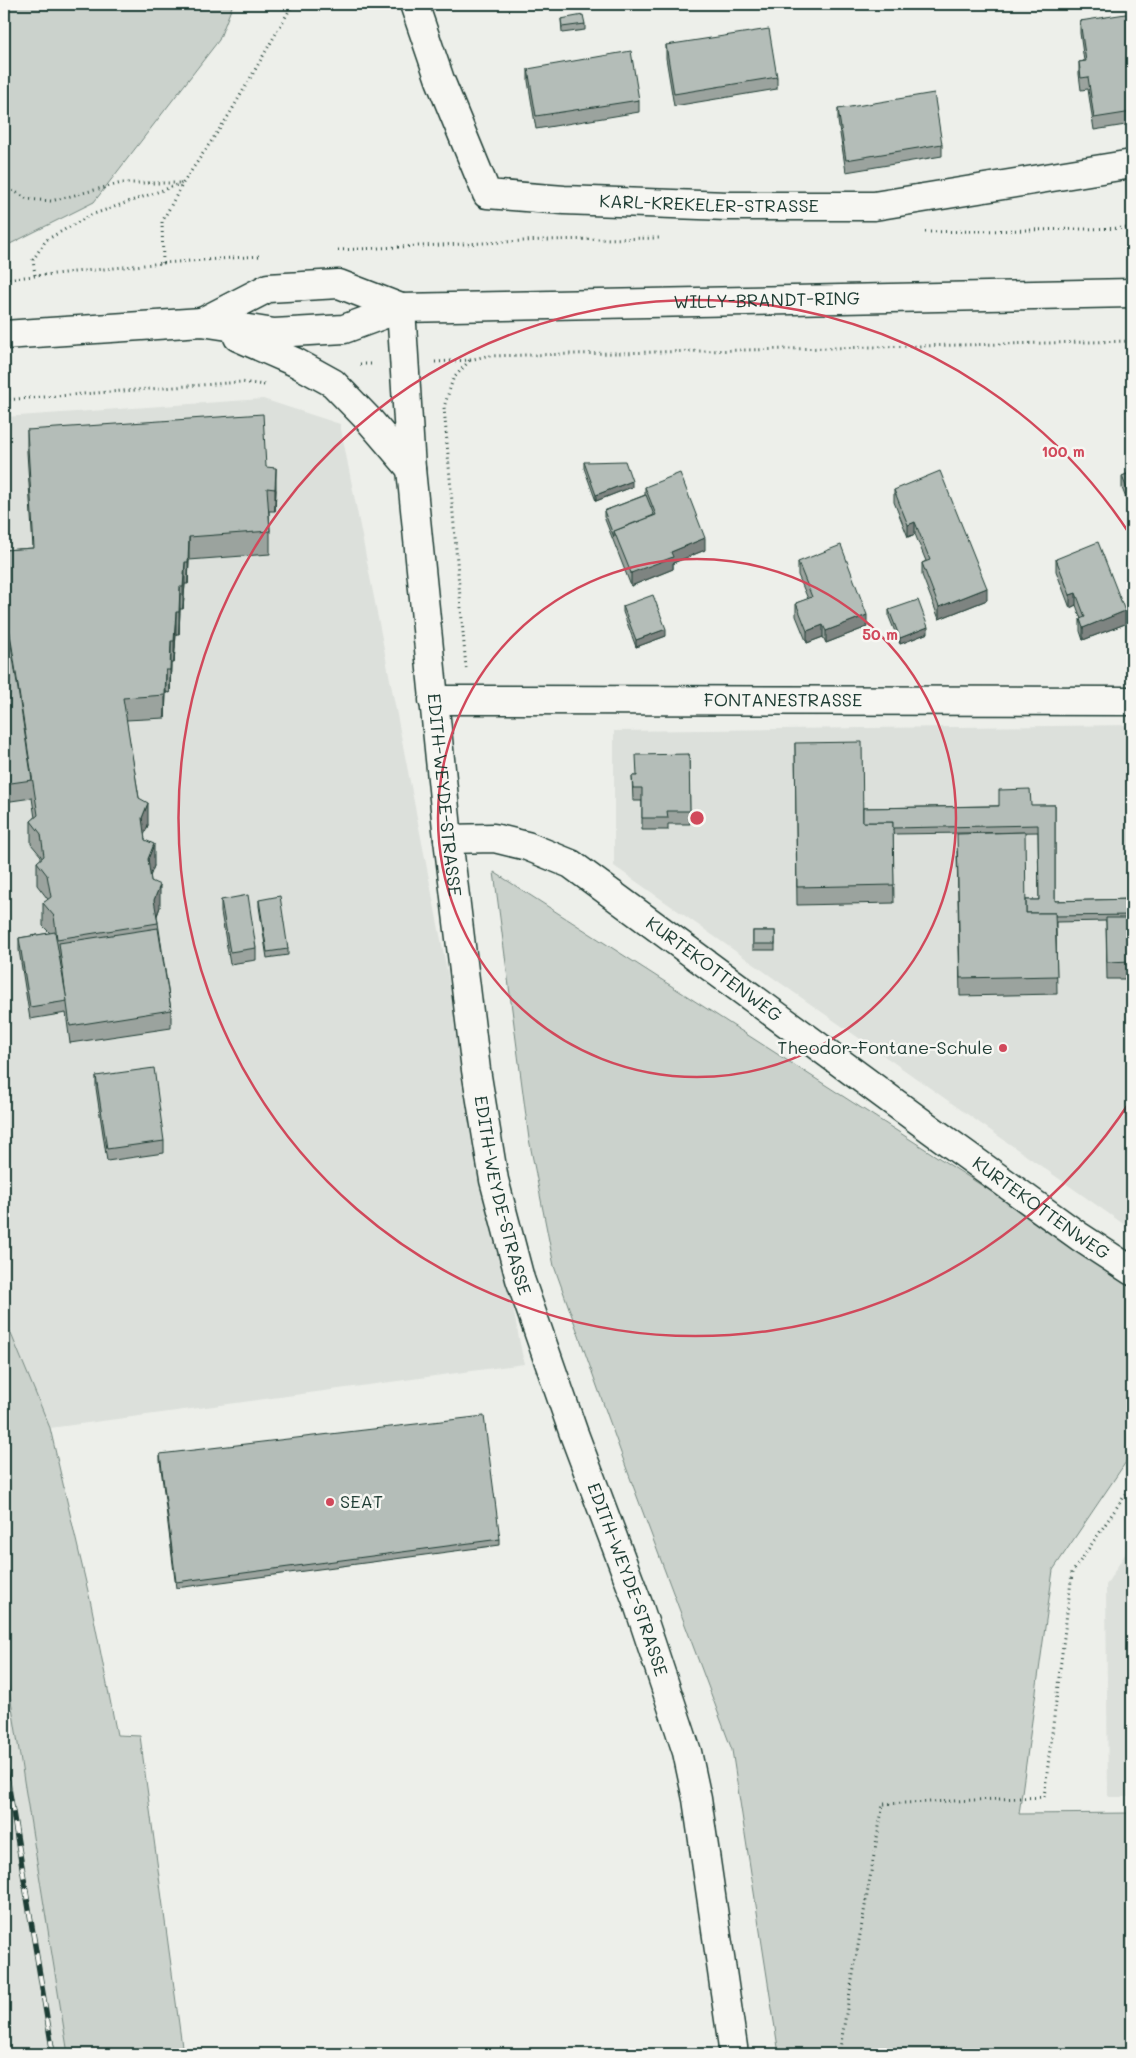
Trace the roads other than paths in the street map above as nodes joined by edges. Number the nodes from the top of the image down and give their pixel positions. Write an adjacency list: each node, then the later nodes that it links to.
1 (414, 4): 2 (street, KARL-KREKELER-STRASSE)
2 (1132, 164)
3 (1132, 293): 4 (street, WILLY-BRANDT-RING)
4 (401, 308): 5 (street, WILLY-BRANDT-RING); 5 (street, WILLY-BRANDT-RING); 7 (street, EDITH-WEYDE-STRASSE)
5 (202, 322): 6 (street, WILLY-BRANDT-RING); 7 (street)
6 (4, 335)
7 (411, 469): 8 (street, EDITH-WEYDE-STRASSE)
8 (433, 700): 9 (street, FONTANESTRASSE); 10 (street, EDITH-WEYDE-STRASSE)
9 (1132, 700)
10 (448, 839): 11 (street, KURTEKOTTENWEG); 12 (street, EDITH-WEYDE-STRASSE)
11 (1132, 1271)
12 (734, 2054)

